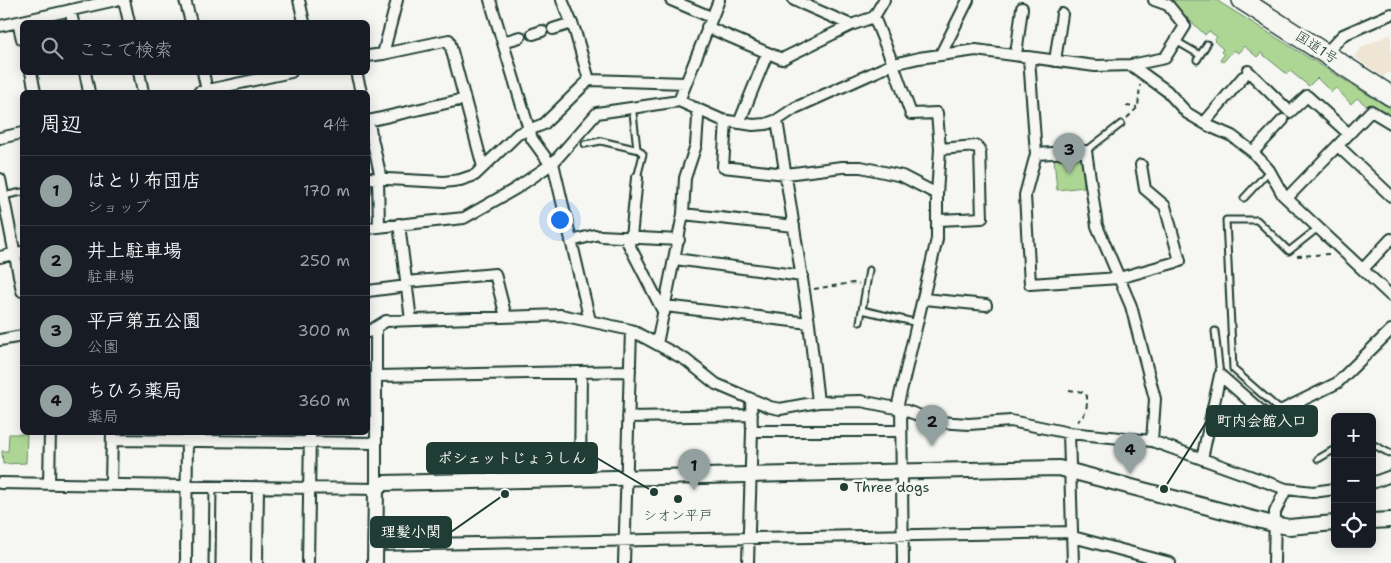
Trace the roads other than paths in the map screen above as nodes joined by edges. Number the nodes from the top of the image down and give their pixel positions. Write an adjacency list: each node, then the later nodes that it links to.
1 (116, 0): 16 (street)
2 (124, 0): 23 (street)
3 (185, 0): 24 (street)
4 (299, 0): 25 (street)
5 (397, 0): 38 (street)
6 (490, 0): 35 (street)
7 (562, 0): 27 (street)
8 (671, 0): 19 (street)
9 (718, 0): 19 (street)
10 (794, 0): 28 (street)
11 (884, 0): 20 (street)
12 (968, 0): 40 (street)
13 (1154, 0): 34 (street)
14 (1242, 0): 37 (highway, 国道1号)
15 (1022, 8): 41 (street)
16 (70, 10): 21 (street); 22 (street)
17 (1062, 14): 46 (street)
18 (1391, 14): 37 (street)
19 (711, 17): 30 (street)
20 (874, 17): 28 (street); 47 (street)
21 (27, 20)
22 (72, 20)
23 (129, 20)
24 (190, 20)
25 (304, 20)
26 (18, 22): 29 (street); 32 (street)
27 (572, 23): 31 (street); 55 (street)
28 (851, 25): 39 (street)
29 (0, 26)
30 (707, 27): 39 (street); 56 (street)
31 (553, 29)
32 (20, 30)
33 (529, 35): 35 (street)
34 (1176, 41): 42 (lane); 48 (street)
35 (503, 42): 76 (street)
36 (1207, 44): 42 (lane)
37 (1326, 53): 63 (highway, 国道1号)
38 (383, 54): 43 (street); 64 (street)
39 (767, 54): 71 (street)
40 (941, 54): 41 (street); 47 (street)
41 (1016, 55): 44 (street)
42 (1200, 55): 45 (lane)
43 (370, 56)
44 (1029, 58): 46 (street); 87 (street)
45 (1197, 60)
46 (1055, 61): 48 (street)
47 (893, 64): 68 (street); 84 (street)
48 (1131, 65): 72 (street)
49 (32, 75): 57 (street)
50 (86, 75): 58 (street)
51 (140, 75): 59 (street)
52 (203, 75): 60 (street)
53 (278, 75): 61 (street)
54 (357, 75): 62 (street)
55 (590, 80): 56 (street); 76 (street)
56 (686, 83): 65 (street)
57 (35, 90)
58 (89, 90)
59 (144, 90)
60 (203, 90)
61 (212, 90)
62 (360, 90)
63 (1391, 96)
64 (464, 99): 75 (street); 90 (street)
65 (680, 101): 66 (street); 88 (street)
66 (696, 108): 70 (street); 102 (street)
67 (632, 113): 83 (lane)
68 (776, 120): 71 (street); 92 (street)
69 (1283, 120): 86 (street)
70 (726, 121): 71 (street); 92 (street)
71 (739, 123)
72 (1204, 123): 78 (street); 86 (street)
73 (1391, 123): 78 (street)
74 (1121, 124): 85 (lane)
75 (370, 125)
76 (529, 129): 88 (street); 90 (street)
77 (20, 133): 79 (street)
78 (1350, 134): 82 (street)
79 (0, 138)
80 (370, 139): 93 (street)
81 (585, 144): 83 (lane)
82 (1338, 146): 99 (street); 101 (street)
83 (637, 149): 94 (lane)
84 (940, 149): 97 (street); 103 (street)
85 (1086, 151): 87 (street); 120 (street)
86 (1253, 152): 91 (street)
87 (1036, 154): 120 (street)
88 (552, 164): 104 (street); 112 (street)
89 (1140, 165): 120 (street)
90 (483, 167): 93 (street)
91 (1270, 171): 100 (lane); 101 (street)
92 (786, 174): 97 (street); 106 (street)
93 (376, 178): 105 (street)
94 (637, 178): 109 (street)
95 (0, 179): 98 (street)
96 (20, 192): 98 (lane)
97 (937, 194): 103 (street)
98 (4, 196): 113 (street)
99 (1391, 196)
100 (1244, 198)
101 (1287, 198): 108 (street)
102 (684, 214): 106 (street); 111 (street)
103 (938, 220): 124 (street)
104 (400, 224): 105 (street); 121 (street)
105 (379, 226): 107 (street)
106 (794, 226): 119 (street)
107 (370, 228)
108 (1318, 228): 118 (street); 148 (lane)
109 (628, 237): 111 (street); 112 (street); 126 (street)
110 (1391, 239): 118 (street)
111 (678, 240): 115 (street)
112 (571, 241): 130 (street)
113 (19, 253): 114 (street); 116 (street)
114 (0, 257)
115 (675, 260): 119 (street); 126 (street)
116 (20, 266)
117 (869, 270): 127 (lane)
118 (1363, 270): 123 (street)
119 (802, 276): 132 (street)
120 (1119, 278): 159 (street)
121 (406, 284): 122 (street); 128 (street); 129 (street)
122 (370, 291)
123 (1391, 296)
124 (924, 299): 125 (street); 133 (street)
125 (986, 305)
126 (664, 309): 132 (street); 140 (street)
127 (862, 310): 131 (lane); 133 (lane)
128 (506, 317): 129 (street); 130 (street)
129 (411, 320): 134 (street)
130 (590, 321): 135 (street)
131 (860, 322)
132 (809, 323): 146 (street)
133 (918, 323): 147 (street)
134 (372, 330): 144 (street)
135 (631, 330): 140 (street); 141 (street)
136 (1391, 330): 148 (street)
137 (1215, 331): 143 (lane)
138 (20, 336): 139 (street)
139 (0, 340)
140 (657, 344): 145 (street)
141 (630, 371): 142 (street); 150 (street)
142 (581, 372): 144 (street); 171 (street)
143 (1220, 375): 148 (street); 164 (street)
144 (373, 383): 160 (street)
145 (751, 400): 146 (street); 149 (street)
146 (818, 402): 147 (street)
147 (899, 409): 151 (street); 153 (street)
148 (1281, 411)
149 (752, 415): 150 (street); 152 (street)
150 (628, 417): 170 (street)
151 (901, 431): 152 (street); 167 (street)
152 (752, 432): 168 (street)
153 (1071, 433): 159 (street); 166 (street)
154 (50, 435): 174 (street)
155 (112, 436): 156 (street); 175 (street)
156 (187, 437): 157 (street); 176 (street)
157 (273, 437): 158 (street)
158 (310, 437): 160 (street); 179 (street)
159 (1152, 441): 164 (street)
160 (376, 442): 180 (street)
161 (1376, 446): 163 (lane)
162 (1331, 451): 165 (lane)
163 (1391, 454)
164 (1202, 459): 181 (street)
165 (1318, 459)
166 (1071, 471): 167 (street); 186 (street); 187 (street)
167 (902, 472): 168 (street); 188 (street)
168 (751, 475): 170 (street); 189 (street)
169 (1391, 476): 172 (street)
170 (626, 478): 171 (street); 190 (street)
171 (580, 479): 180 (street)
172 (1376, 482)
173 (0, 483): 174 (street)
174 (49, 484): 175 (street)
175 (111, 484): 176 (street)
176 (187, 486): 177 (street); 192 (street)
177 (213, 487): 178 (street); 193 (lane)
178 (258, 488): 179 (street); 194 (street)
179 (309, 488): 180 (street); 195 (street)
180 (376, 489): 191 (street)
181 (1286, 489): 182 (street); 186 (street)
182 (1331, 490)
183 (1391, 520): 184 (street)
184 (1376, 521)
185 (1331, 523): 186 (street)
186 (1273, 524): 202 (street)
187 (1072, 535): 188 (street); 200 (street); 201 (street)
188 (902, 536): 189 (street); 199 (street)
189 (749, 538): 190 (street); 198 (street)
190 (625, 541): 191 (street); 197 (street)
191 (376, 545): 196 (street)
192 (186, 563)
193 (212, 563)
194 (257, 563)
195 (308, 563)
196 (375, 563)
197 (624, 563)
198 (748, 563)
199 (903, 563)
200 (1073, 563)
201 (1170, 563)
202 (1274, 563)

